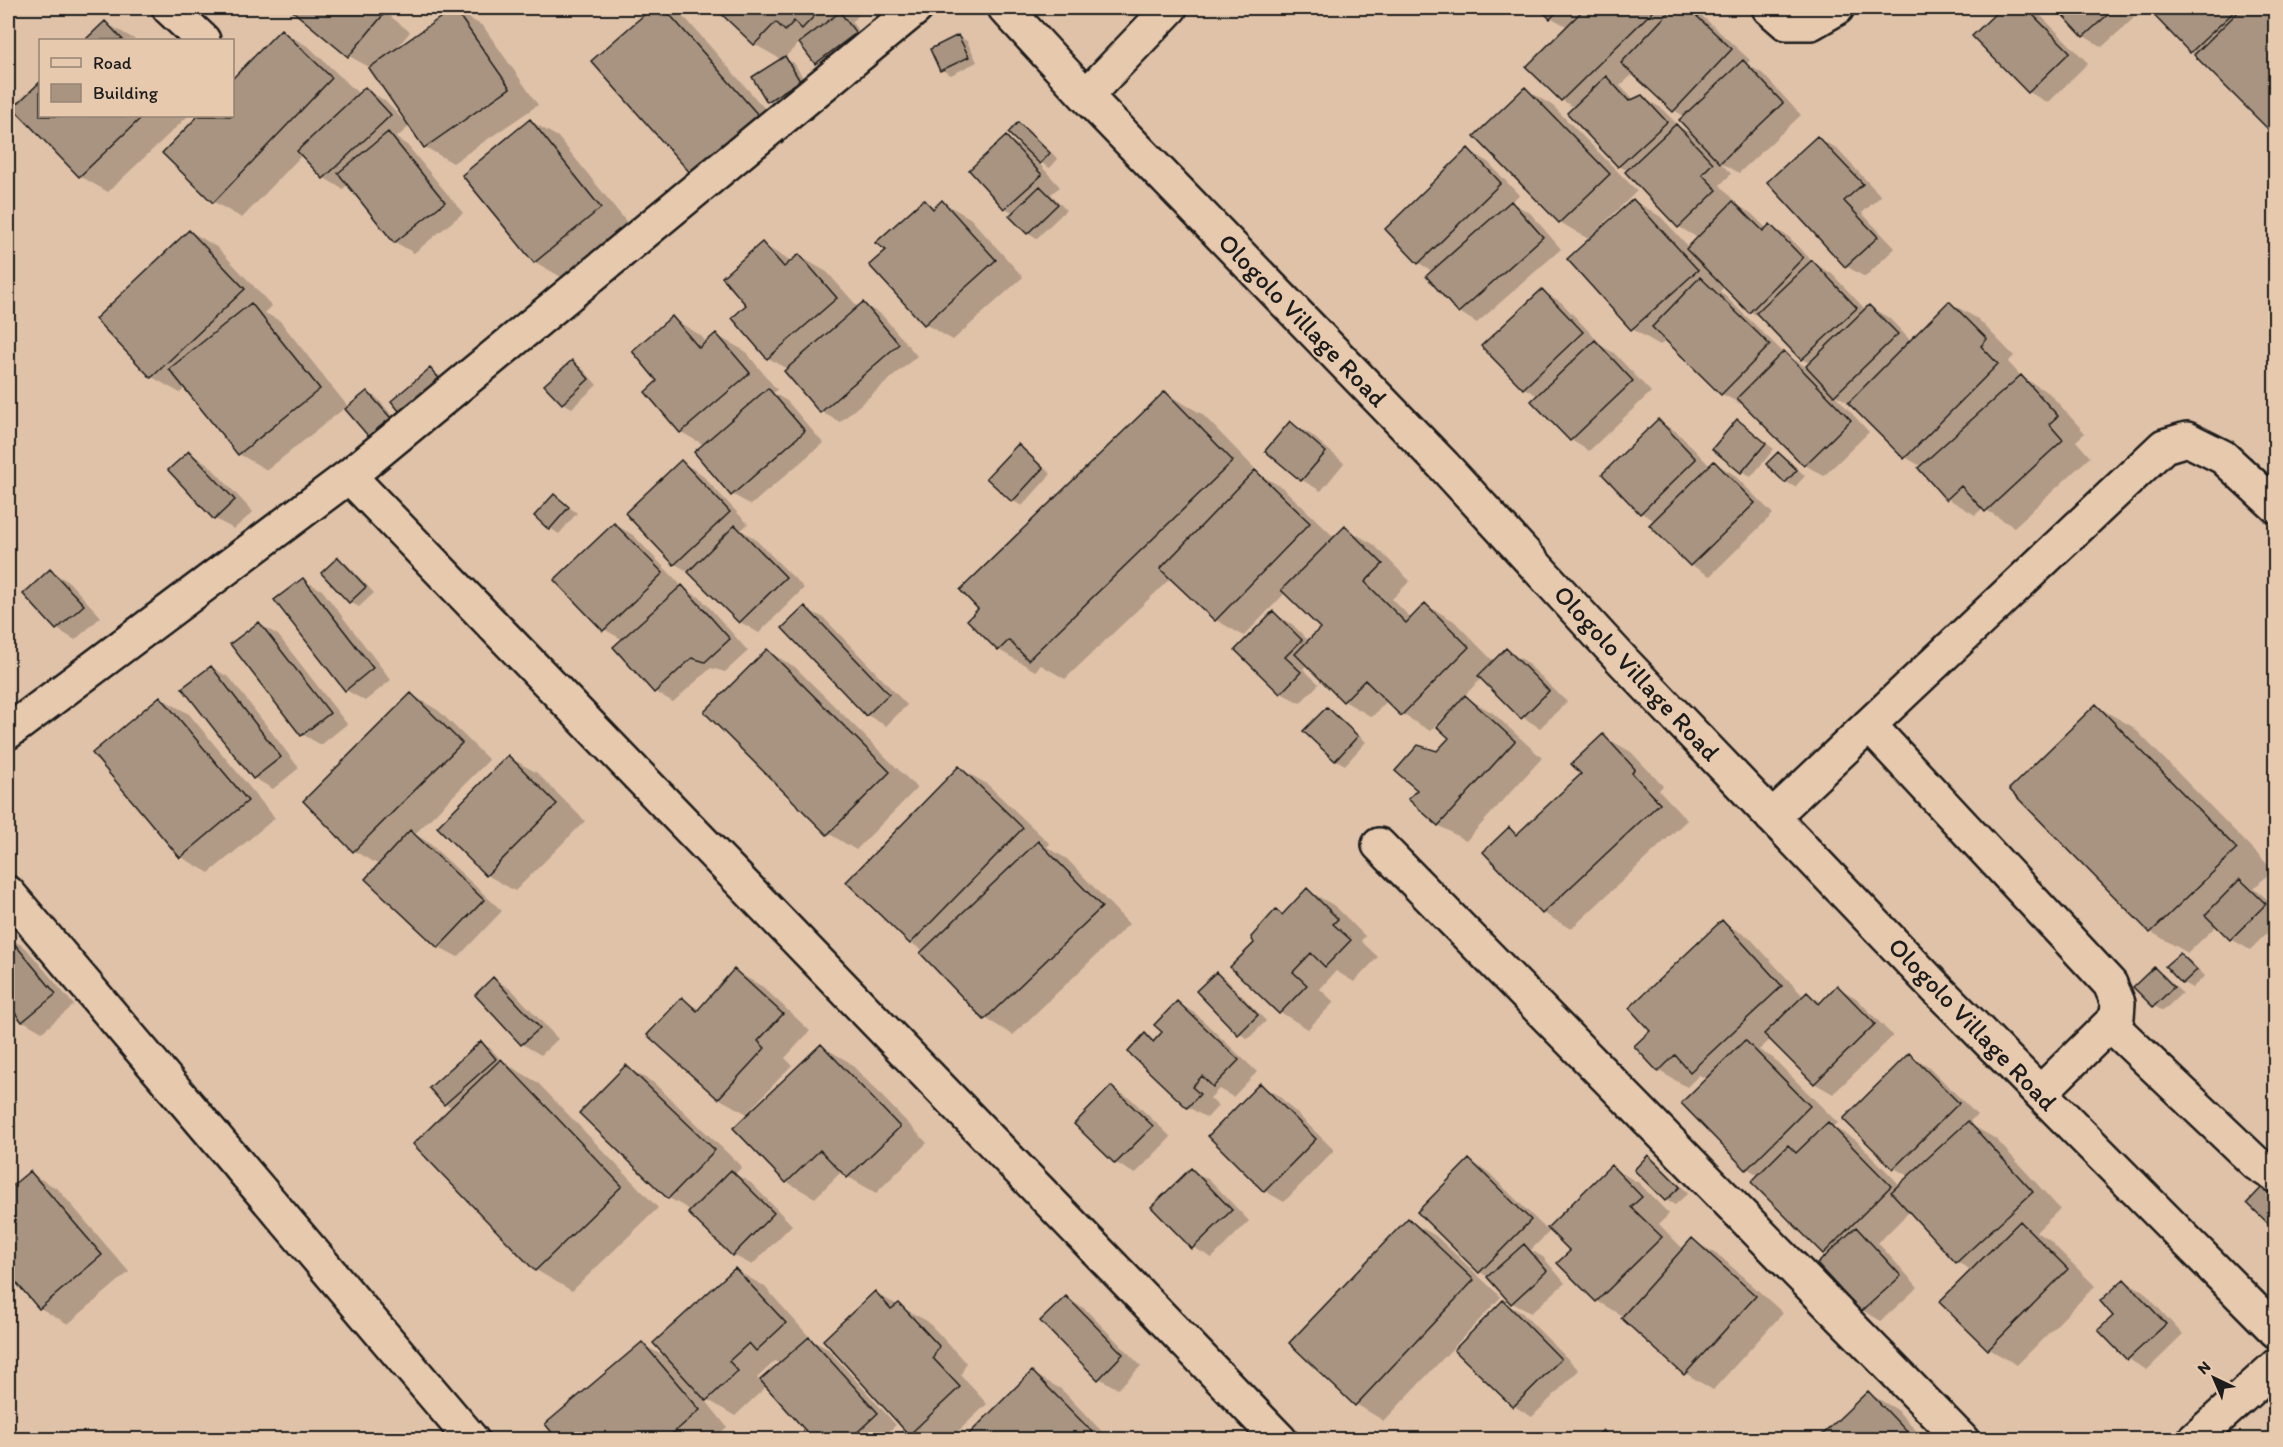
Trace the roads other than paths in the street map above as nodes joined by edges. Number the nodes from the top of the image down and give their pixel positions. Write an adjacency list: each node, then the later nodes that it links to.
1 (169, 8): 7 (street)
2 (916, 8): 9 (street)
3 (1005, 8): 8 (street, Ologolo Village Road)
4 (1170, 8): 8 (street)
5 (1769, 8): 6 (street)
6 (1837, 8)
7 (202, 39)
8 (1086, 96): 13 (street, Ologolo Village Road)
9 (349, 476): 12 (street); 22 (street)
10 (2276, 506): 11 (street)
11 (1869, 725): 13 (street); 16 (street)
12 (8, 732)
13 (1772, 817): 17 (street, Ologolo Village Road)
14 (1379, 845): 23 (street)
15 (8, 893): 21 (street)
16 (2110, 1023): 17 (street); 18 (street)
17 (2040, 1093): 19 (street, Ologolo Village Road)
18 (2276, 1176)
19 (2276, 1331)
20 (2276, 1366): 24 (street)
21 (472, 1440)
22 (1280, 1440)
23 (1962, 1440)
24 (2194, 1440)

